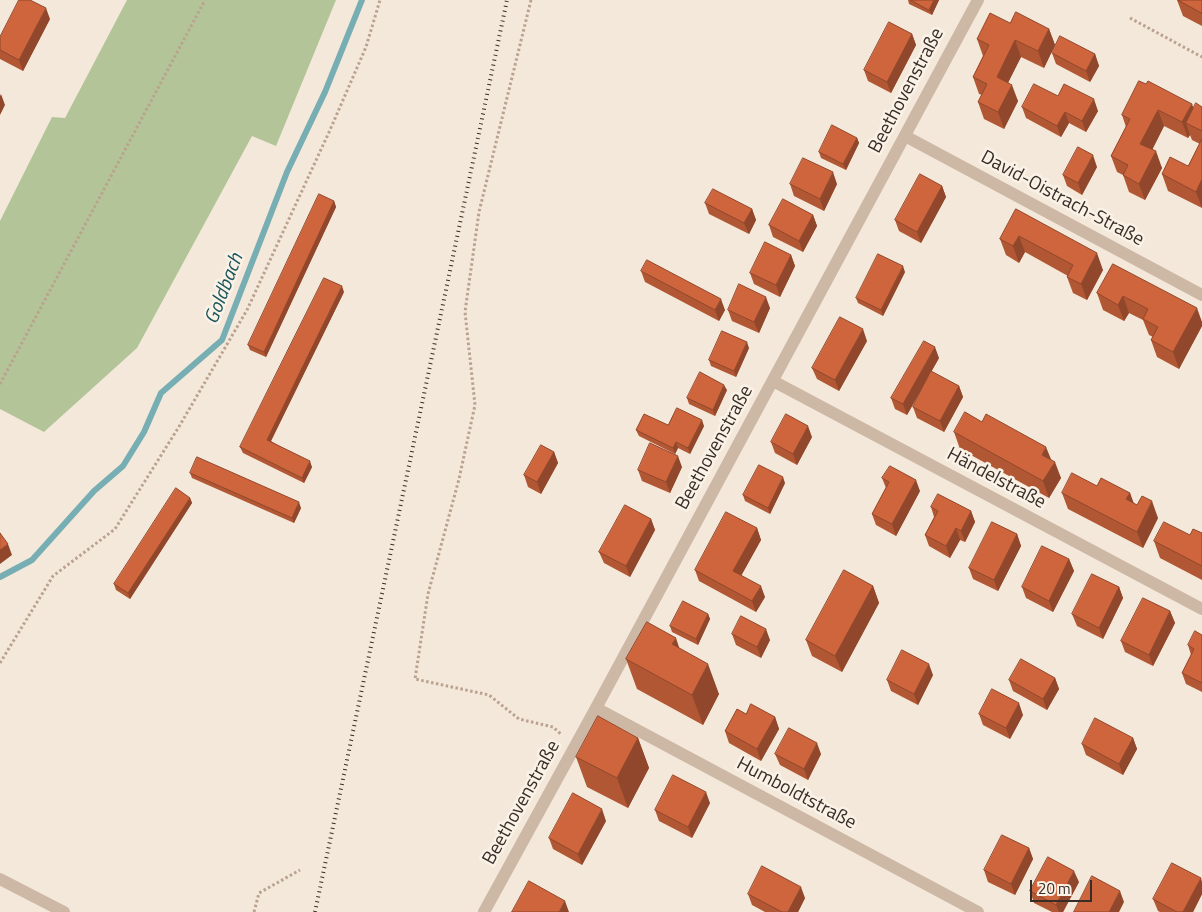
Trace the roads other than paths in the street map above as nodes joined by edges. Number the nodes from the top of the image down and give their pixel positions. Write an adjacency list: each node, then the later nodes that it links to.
1 (978, 0): 2 (street, Beethovenstraße)
2 (904, 136): 3 (street, David-Oistrach-Straße); 4 (street, Beethovenstraße)
3 (1202, 295)
4 (773, 381): 5 (street, Händelstraße); 6 (street, Beethovenstraße)
5 (1202, 610)
6 (596, 708): 9 (street, Beethovenstraße); 10 (street, Humboldtstraße)
7 (0, 879): 8 (street)
8 (64, 912)
9 (484, 912)
10 (978, 912)

